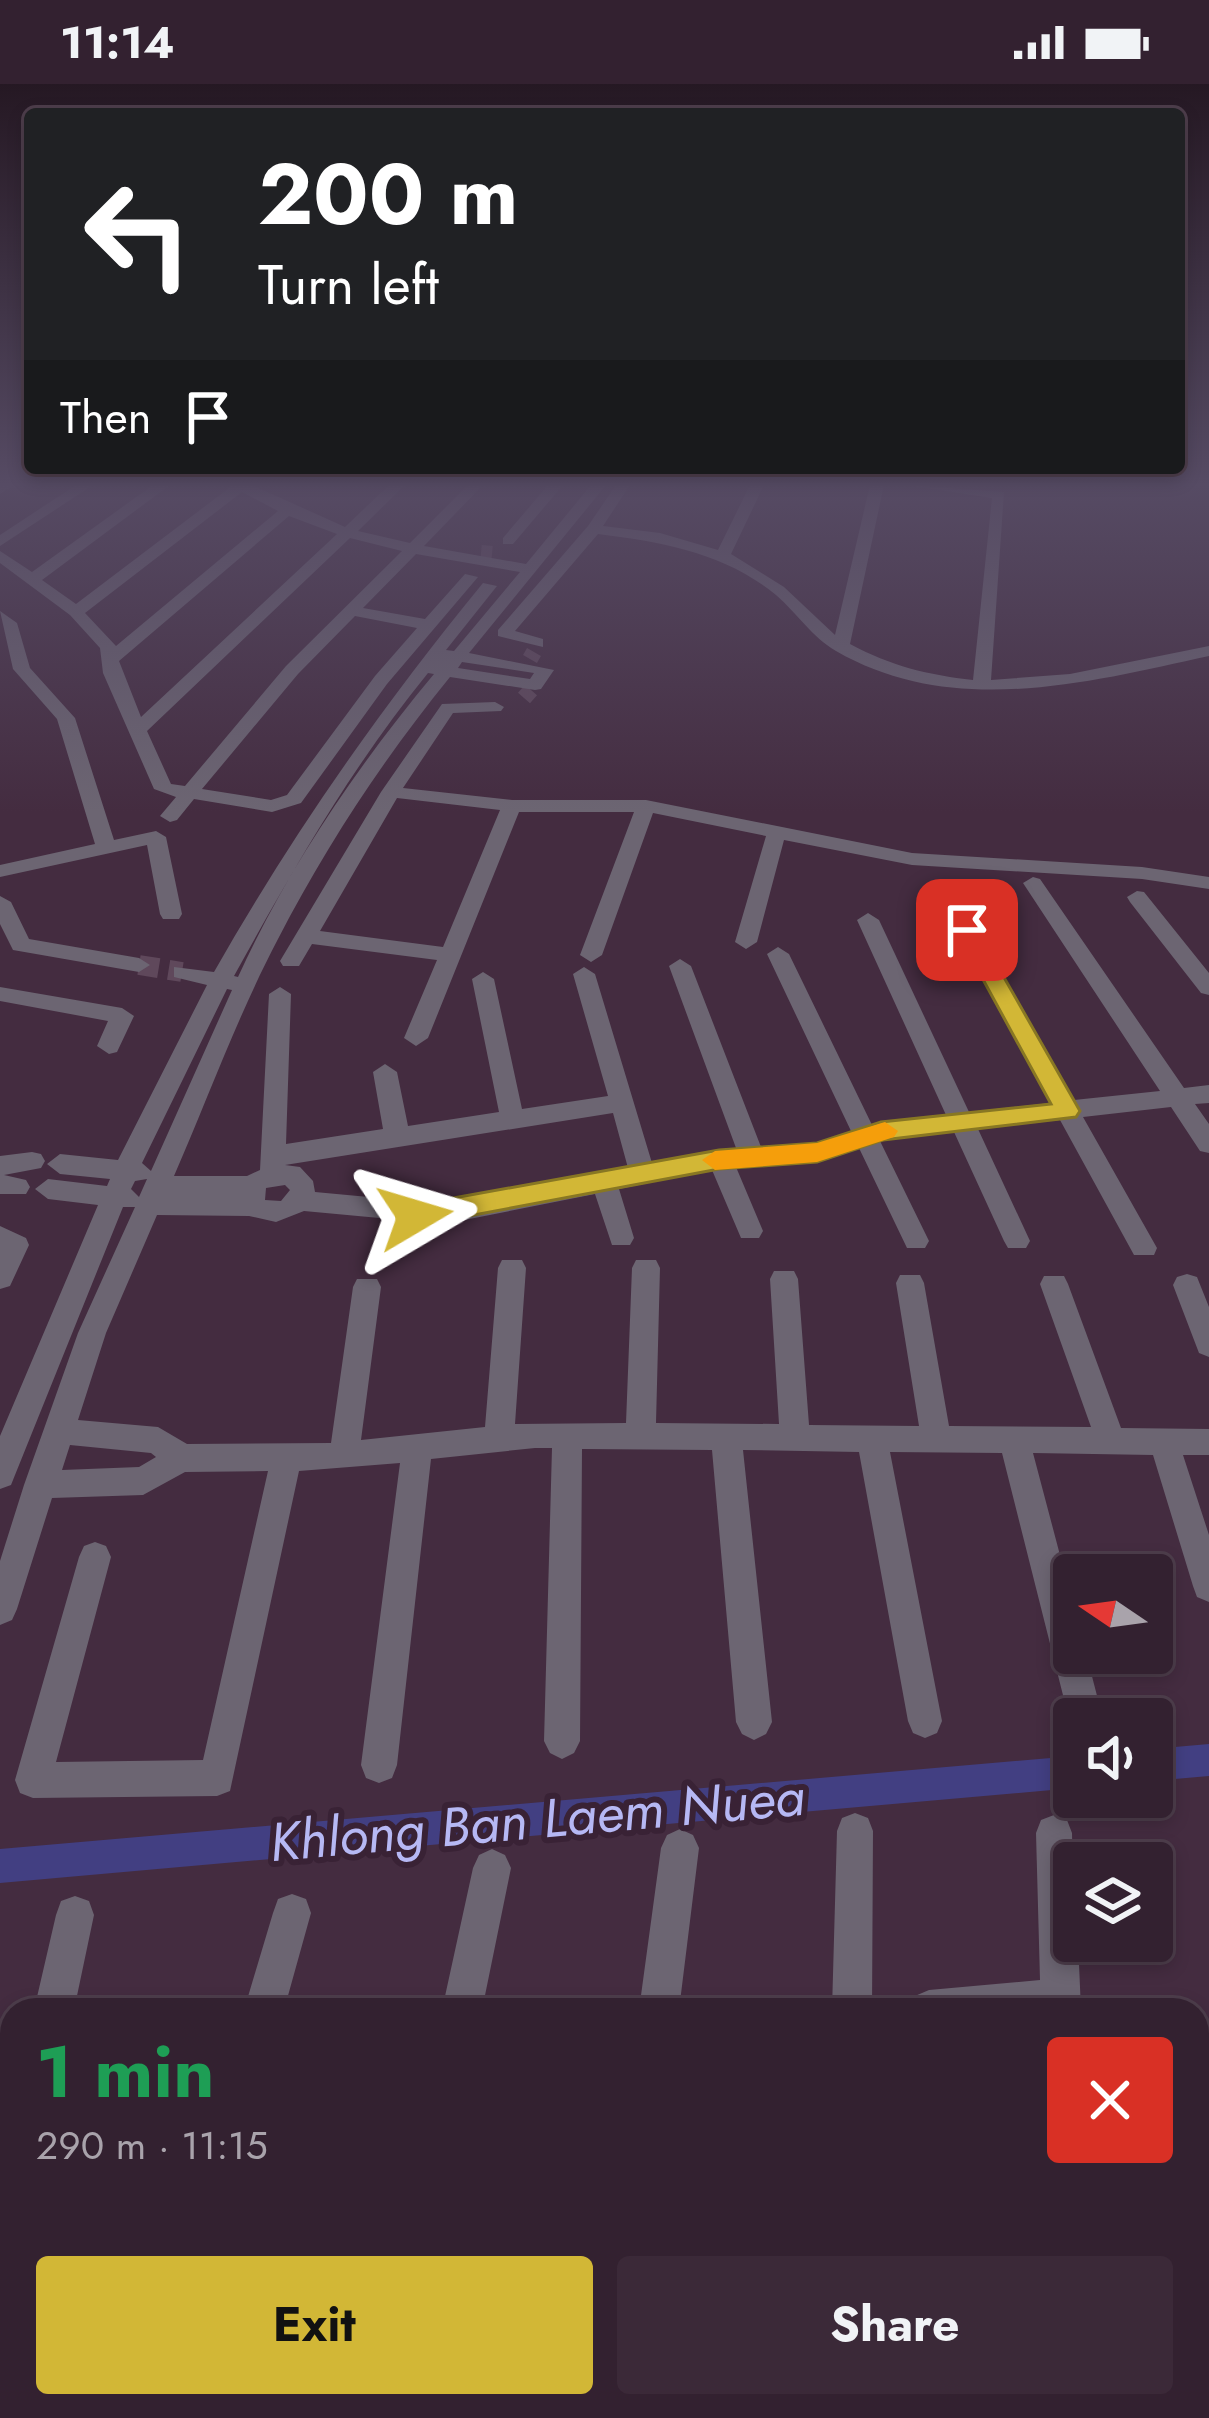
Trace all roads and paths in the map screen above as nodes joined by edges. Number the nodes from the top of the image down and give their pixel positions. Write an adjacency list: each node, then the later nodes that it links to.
1 (51, 594): 13 (street)
2 (100, 594): 13 (street)
3 (187, 594): 19 (street)
4 (280, 594): 23 (street)
5 (363, 594): 12 (street)
6 (460, 594): 15 (street)
7 (475, 594): 20 (street)
8 (538, 594): 21 (street)
9 (782, 594): 17 (street)
10 (853, 594): 17 (street)
11 (990, 594): 22 (street)
12 (348, 610): 15 (street); 25 (street)
13 (76, 612): 19 (street)
14 (0, 616): 16 (street)
15 (428, 625): 25 (street)
16 (7, 635): 30 (street)
17 (841, 647): 22 (street)
18 (1209, 651): 22 (street)
19 (110, 659): 23 (street)
20 (437, 662): 21 (street); 49 (street)
21 (528, 675): 24 (street)
22 (982, 685)
23 (137, 730): 25 (street)
24 (391, 792): 26 (street); 39 (street)
25 (188, 795): 28 (street)
26 (512, 806): 27 (street); 43 (street)
27 (646, 806): 29 (street); 58 (street)
28 (170, 816)
29 (776, 834): 33 (street); 40 (street)
30 (106, 847): 31 (street); 37 (street)
31 (0, 871)
32 (1033, 883): 57 (street)
33 (1209, 883)
34 (946, 894): 59 (street)
35 (1137, 896): 50 (street)
36 (0, 902): 41 (street)
37 (171, 914)
38 (868, 920): 61 (street)
39 (307, 936): 43 (street); 44 (street)
40 (746, 942)
41 (21, 945): 45 (street); 51 (street)
42 (778, 954): 63 (street)
43 (450, 955): 53 (street)
44 (291, 961)
45 (140, 965)
46 (680, 966): 65 (street)
47 (182, 972): 49 (street)
48 (483, 979): 60 (street)
49 (231, 983): 68 (street); 73 (street)
50 (1209, 988)
51 (0, 991): 54 (street)
52 (280, 994): 71 (street)
53 (416, 1038)
54 (109, 1046)
55 (385, 1072): 62 (street)
56 (1209, 1094): 57 (street)
57 (1178, 1098): 59 (street); 64 (street)
58 (622, 1102): 60 (street); 69 (street)
59 (1068, 1111): 61 (street); 81 (street)
60 (512, 1118): 62 (street)
61 (962, 1123): 63 (street); 80 (street)
62 (397, 1135): 71 (street)
63 (866, 1136): 65 (street); 79 (street)
64 (1209, 1144)
65 (752, 1156): 66 (street)
66 (719, 1160): 69 (street); 76 (street)
67 (32, 1162): 70 (street)
68 (124, 1170): 73 (street); 74 (street); 74 (street)
69 (644, 1174): 72 (street)
70 (6, 1179)
71 (262, 1180): 73 (street); 75 (street); 75 (street)
72 (604, 1182): 75 (street); 78 (street)
73 (153, 1191): 74 (street); 91 (street)
74 (112, 1196): 107 (street)
75 (299, 1202)
76 (749, 1231)
77 (0, 1236): 84 (street)
78 (621, 1238)
79 (916, 1240)
80 (1017, 1240)
81 (1144, 1247)
82 (512, 1268): 95 (street)
83 (646, 1268): 93 (street)
84 (0, 1278)
85 (784, 1279): 96 (street)
86 (910, 1283): 98 (street)
87 (1054, 1284): 100 (street)
88 (1187, 1285): 90 (street)
89 (367, 1287): 104 (street)
90 (1209, 1345)
91 (58, 1431): 105 (street); 108 (street)
92 (567, 1436): 93 (street); 95 (street); 115 (street)
93 (641, 1436): 94 (street)
94 (726, 1437): 96 (street); 114 (street)
95 (500, 1438): 103 (street)
96 (795, 1438): 97 (street)
97 (872, 1438): 98 (street); 113 (street)
98 (936, 1439): 99 (street)
99 (1014, 1440): 100 (street); 112 (street)
100 (1111, 1441): 101 (street)
101 (1164, 1442): 102 (street); 110 (street)
102 (1209, 1442)
103 (417, 1446): 104 (street); 116 (street)
104 (344, 1455): 106 (street)
105 (181, 1458): 106 (street); 108 (street)
106 (286, 1458): 109 (street)
107 (0, 1475)
108 (39, 1485): 111 (street)
109 (95, 1556)
110 (1209, 1586)
111 (0, 1609)
112 (1081, 1698)
113 (926, 1721)
114 (754, 1722)
115 (562, 1741)
116 (379, 1765)
117 (855, 1832): 127 (street)
118 (1054, 1834): 128 (street)
119 (680, 1848): 126 (street)
120 (492, 1868): 125 (street)
121 (292, 1913): 124 (street)
122 (75, 1915): 123 (street)
123 (56, 1998)
124 (267, 1998)
125 (465, 1998)
126 (661, 1998)
127 (852, 1998)
128 (1061, 1998)

